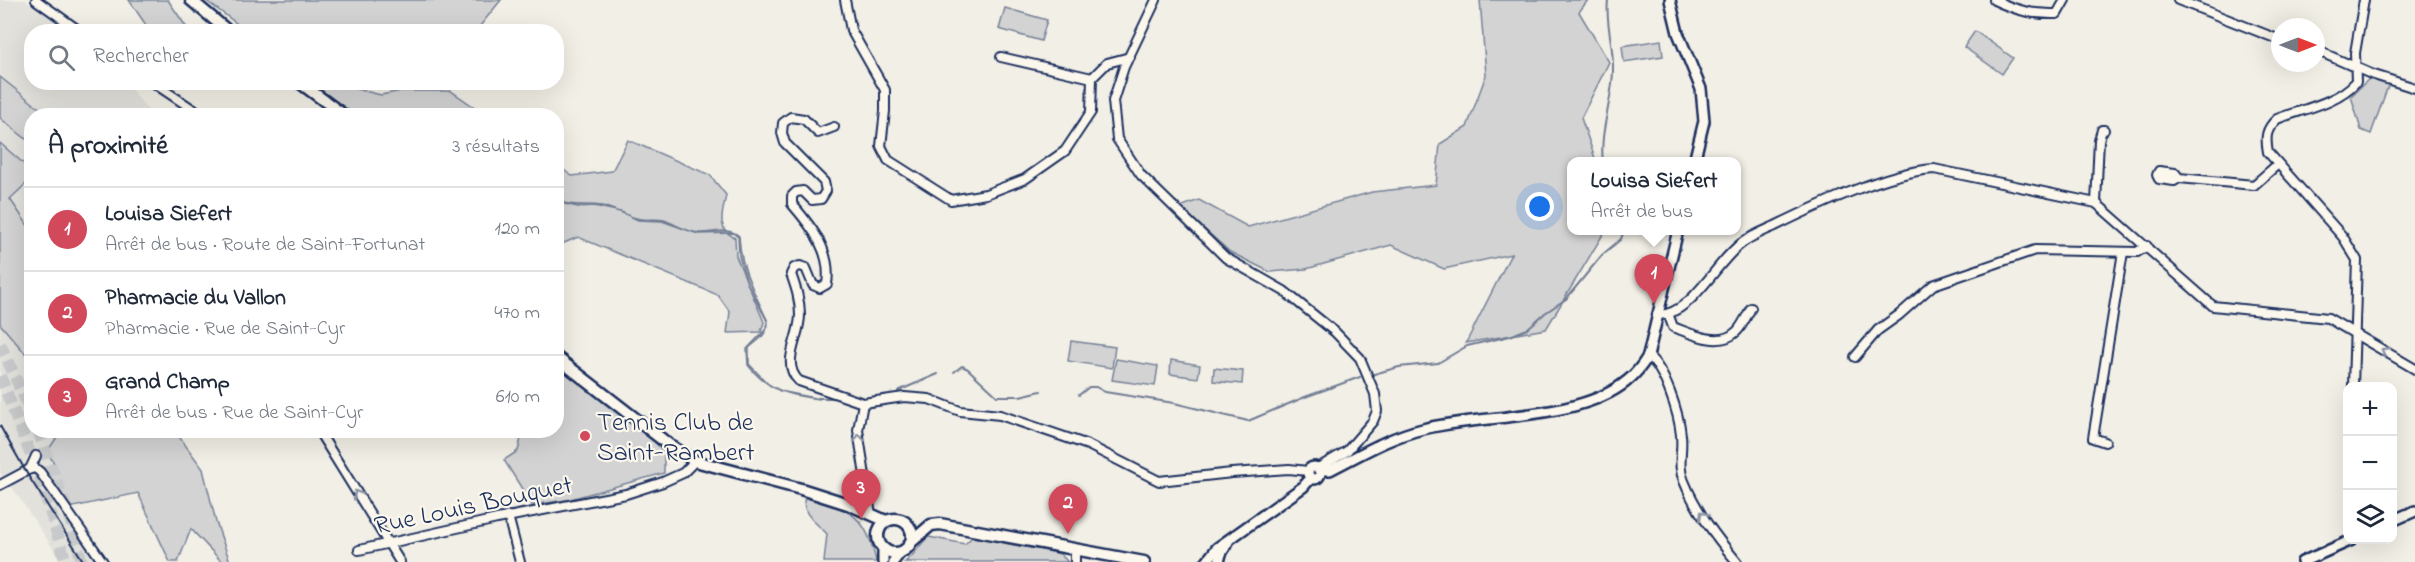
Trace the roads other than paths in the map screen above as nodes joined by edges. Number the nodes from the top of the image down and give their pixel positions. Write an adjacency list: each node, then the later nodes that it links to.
1 (36, 0): 10 (street)
2 (191, 0): 11 (main road)
3 (844, 0): 17 (street)
4 (1156, 0): 15 (street)
5 (1670, 0): 25 (street)
6 (1994, 0): 7 (street)
7 (2066, 0)
8 (2178, 0): 12 (street)
9 (2364, 0): 16 (street)
10 (70, 24)
11 (219, 24)
12 (2271, 36)
13 (2325, 54): 16 (street)
14 (1001, 57): 17 (street)
15 (1130, 57): 17 (street); 47 (street)
16 (2356, 66): 18 (street); 26 (street)
17 (1092, 78)
18 (2415, 88)
19 (170, 90): 21 (street)
20 (309, 90): 22 (main road)
21 (186, 108)
22 (334, 108)
23 (834, 128): 41 (street)
24 (2104, 130): 28 (street)
25 (1695, 157)
26 (2278, 164): 27 (street); 35 (street)
27 (2179, 178)
28 (2096, 203): 30 (street); 34 (street)
29 (1677, 235): 33 (street)
30 (2147, 246): 31 (street); 35 (street)
31 (2123, 252): 37 (street); 43 (street)
32 (1751, 308): 34 (street)
33 (1657, 315): 34 (street); 36 (street)
34 (1669, 316)
35 (2355, 334): 39 (street, one-way to 35); 40 (street)
36 (1648, 356): 47 (street); 73 (street, one-way to 36)
37 (1855, 357)
38 (564, 363): 45 (main road)
39 (2415, 369)
40 (2353, 382)
41 (863, 403): 47 (street); 50 (street, one-way to 41)
42 (323, 438): 59 (street, one-way to 42)
43 (2105, 442)
44 (36, 456): 46 (street)
45 (695, 460): 50 (main road); 51 (street, Rue Louis Bouquet)
46 (30, 469): 48 (street); 65 (street)
47 (1314, 472): 57 (street)
48 (0, 485)
49 (2415, 511): 52 (street)
50 (867, 514): 53 (main road); 56 (main road)
51 (508, 516): 59 (street, Rue Louis Bouquet); 67 (street)
52 (2397, 519)
53 (886, 521): 54 (main road); 56 (main road)
54 (907, 524): 55 (main road); 58 (main road)
55 (931, 525): 58 (main road); 63 (main road)
56 (878, 534): 61 (main road)
57 (1229, 540): 71 (street); 72 (street)
58 (910, 543): 64 (main road)
59 (387, 544): 62 (street, Rue Louis Bouquet); 66 (street)
60 (2343, 544): 74 (street)
61 (883, 549): 64 (main road); 68 (street)
62 (359, 550)
63 (1075, 550): 69 (street); 70 (main road)
64 (896, 557)
65 (103, 562)
66 (400, 562)
67 (520, 562)
68 (883, 562)
69 (1075, 562)
70 (1144, 562)
71 (1206, 562)
72 (1219, 562)
73 (1737, 562)
74 (2302, 562)

